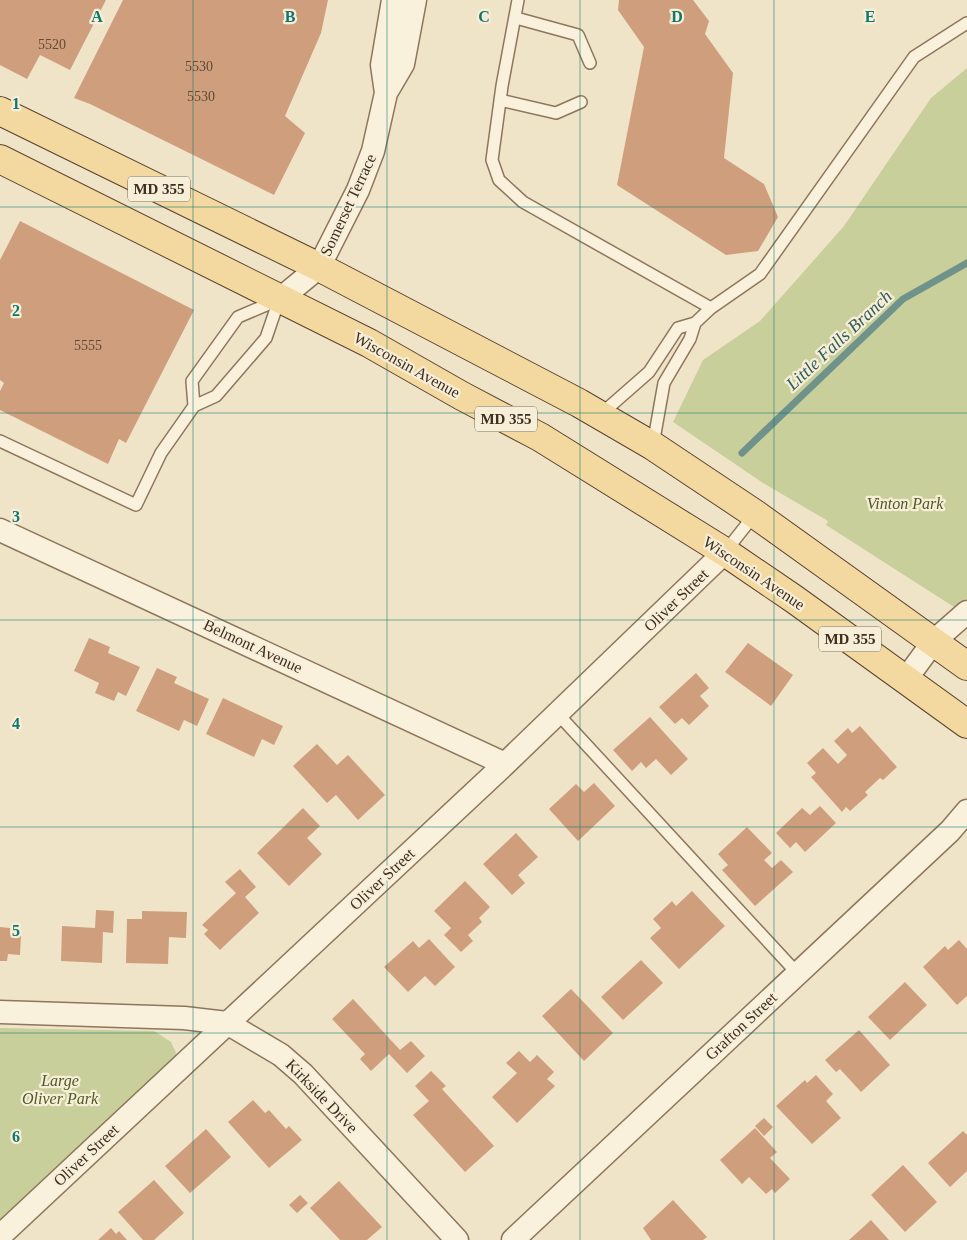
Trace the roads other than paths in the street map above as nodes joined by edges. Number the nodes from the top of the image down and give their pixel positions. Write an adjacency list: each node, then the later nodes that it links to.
1 (392, 0): 7 (street, Somerset Terrace)
2 (416, 0): 7 (street, Somerset Terrace)
3 (518, 0): 4 (lane)
4 (516, 18): 6 (lane); 8 (lane)
5 (967, 23): 14 (lane)
6 (590, 63)
7 (386, 93): 12 (street, Somerset Terrace)
8 (500, 100): 9 (lane); 14 (lane)
9 (581, 102)
10 (0, 111): 12 (main road, MD 355)
11 (0, 159): 13 (main road, Wisconsin Avenue / MD 355)
12 (319, 267): 13 (street, Somerset Terrace); 17 (main road, MD 355)
13 (279, 300): 16 (lane); 16 (lane); 22 (main road, Wisconsin Avenue / MD 355)
14 (711, 308): 15 (lane)
15 (695, 323): 17 (lane); 19 (lane)
16 (194, 406): 18 (lane)
17 (600, 415): 19 (main road, MD 355)
18 (0, 441)
19 (653, 446): 20 (main road, MD 355)
20 (755, 514): 22 (lane, Oliver Street); 24 (main road, MD 355)
21 (0, 530): 29 (street, Belmont Avenue)
22 (726, 552): 26 (main road, Wisconsin Avenue / MD 355); 27 (street, Oliver Street)
23 (967, 612): 24 (street)
24 (934, 641): 25 (main road, MD 355); 26 (street)
25 (967, 666)
26 (906, 679): 28 (main road, Wisconsin Avenue / MD 355)
27 (557, 713): 29 (street, Oliver Street); 31 (lane)
28 (967, 724)
29 (505, 764): 33 (street, Oliver Street)
30 (967, 811): 31 (street, Grafton Street)
31 (797, 973): 36 (street, Grafton Street)
32 (0, 1012): 33 (street, Kirkside Drive)
33 (227, 1023): 34 (street, Oliver Street); 35 (street, Kirkside Drive)
34 (0, 1236)
35 (457, 1240)
36 (513, 1240)

